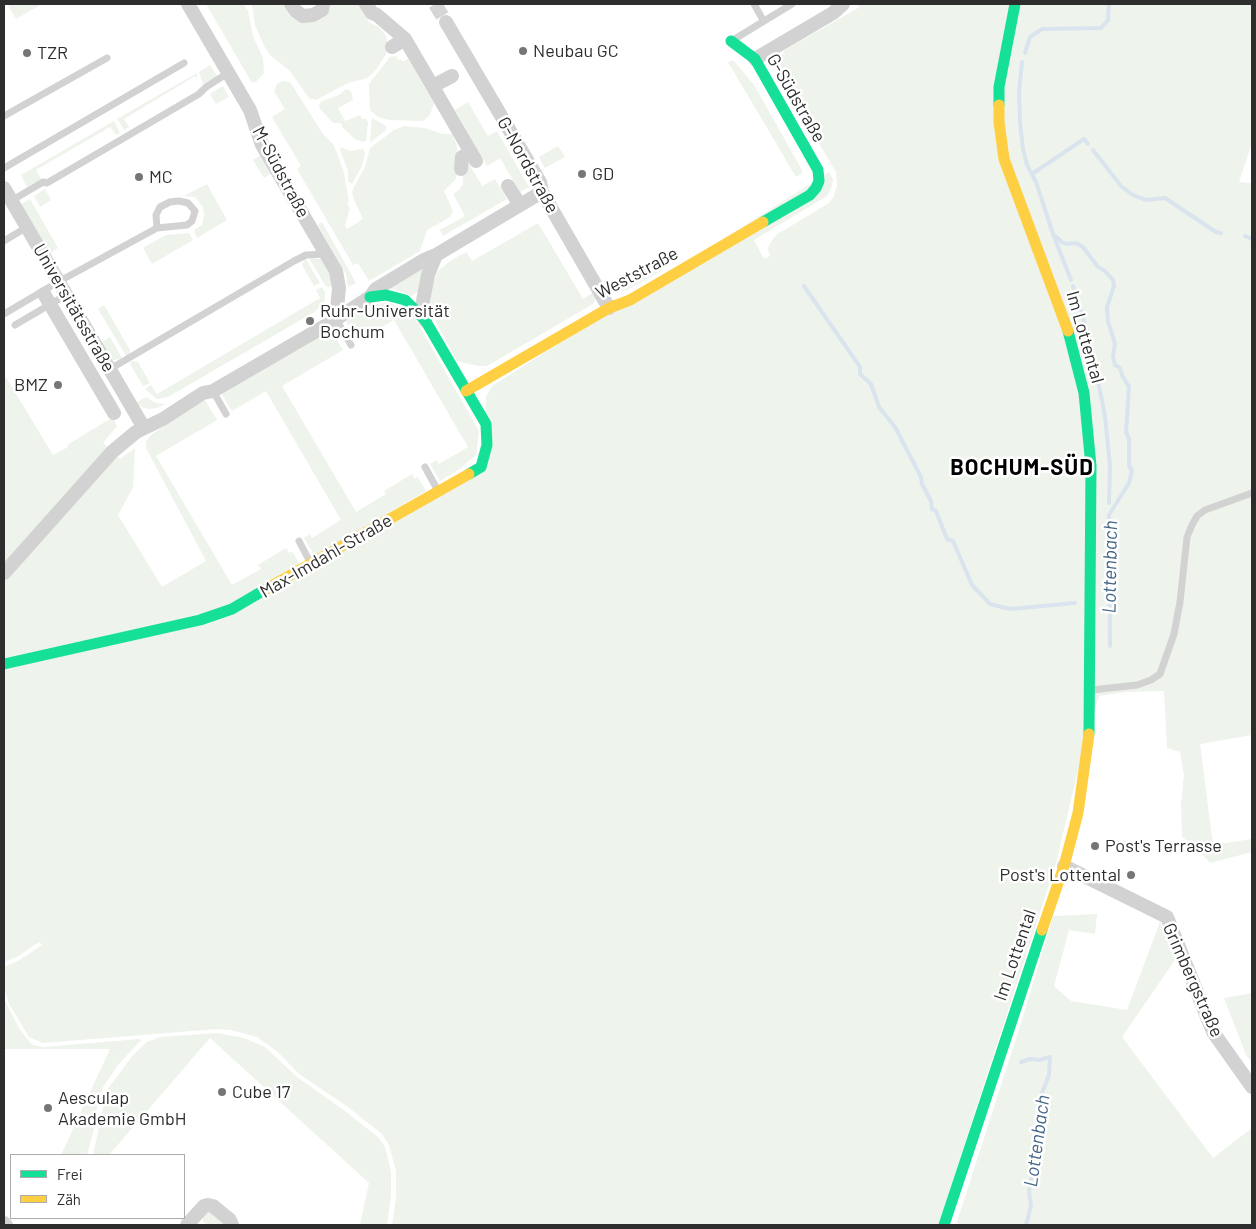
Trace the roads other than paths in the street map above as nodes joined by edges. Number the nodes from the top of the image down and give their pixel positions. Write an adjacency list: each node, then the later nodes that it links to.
1 (188, 4): 17 (street, M-Südstraße)
2 (291, 4): 3 (street)
3 (323, 4)
4 (366, 4): 11 (street)
5 (754, 4): 9 (lane)
6 (792, 4): 9 (lane)
7 (843, 4): 15 (street)
8 (1015, 4): 55 (street, Im Lottental)
9 (764, 20): 12 (lane)
10 (446, 22): 24 (street, G-Nordstraße)
11 (406, 39): 13 (street); 20 (street)
12 (731, 42): 15 (street, G-Südstraße)
13 (392, 47)
14 (107, 58): 18 (lane)
15 (755, 59): 21 (street, G-Südstraße)
16 (184, 63): 19 (lane)
17 (228, 73): 25 (lane); 30 (street, M-Südstraße)
18 (4, 116)
19 (4, 168)
20 (461, 169)
21 (819, 181): 36 (street, Weststraße)
22 (508, 186): 26 (street)
23 (4, 188): 25 (street, Universitätsstraße)
24 (542, 192): 26 (street); 36 (street, G-Nordstraße)
25 (11, 201): 27 (street, Universitätsstraße)
26 (520, 206): 31 (street)
27 (27, 227): 29 (lane); 32 (street, Universitätsstraße)
28 (157, 228): 28 (lane); 32 (lane)
29 (4, 241)
30 (326, 254): 38 (street, M-Südstraße); 42 (lane)
31 (436, 255): 34 (street); 39 (street, Max-Imdahl-Straße)
32 (58, 282): 33 (street, Universitätsstraße); 37 (lane)
33 (66, 295): 35 (lane); 42 (street, Universitätsstraße)
34 (370, 297): 38 (street); 39 (street, Max-Imdahl-Straße)
35 (47, 299): 40 (lane); 45 (street, Universitätsstraße)
36 (609, 308): 44 (street, Weststraße)
37 (4, 314)
38 (336, 319): 41 (lane); 43 (street)
39 (425, 320): 44 (street, Max-Imdahl-Straße)
40 (15, 325)
41 (351, 345)
42 (110, 369): 47 (street, Universitätsstraße)
43 (213, 391): 46 (lane); 47 (street)
44 (466, 391): 49 (street, Max-Imdahl-Straße)
45 (118, 412)
46 (226, 414)
47 (144, 428): 53 (street)
48 (425, 467): 49 (lane)
49 (438, 491): 52 (street, Max-Imdahl-Straße)
50 (1252, 493): 55 (lane)
51 (298, 541): 52 (lane)
52 (312, 564): 54 (street, Max-Imdahl-Straße)
53 (4, 573)
54 (4, 664)
55 (1089, 690): 56 (street, Im Lottental)
56 (1064, 866): 57 (street, Grimbergstraße); 60 (street, Im Lottental)
57 (1252, 1087)
58 (192, 1224): 59 (street)
59 (232, 1225)
60 (944, 1225)

